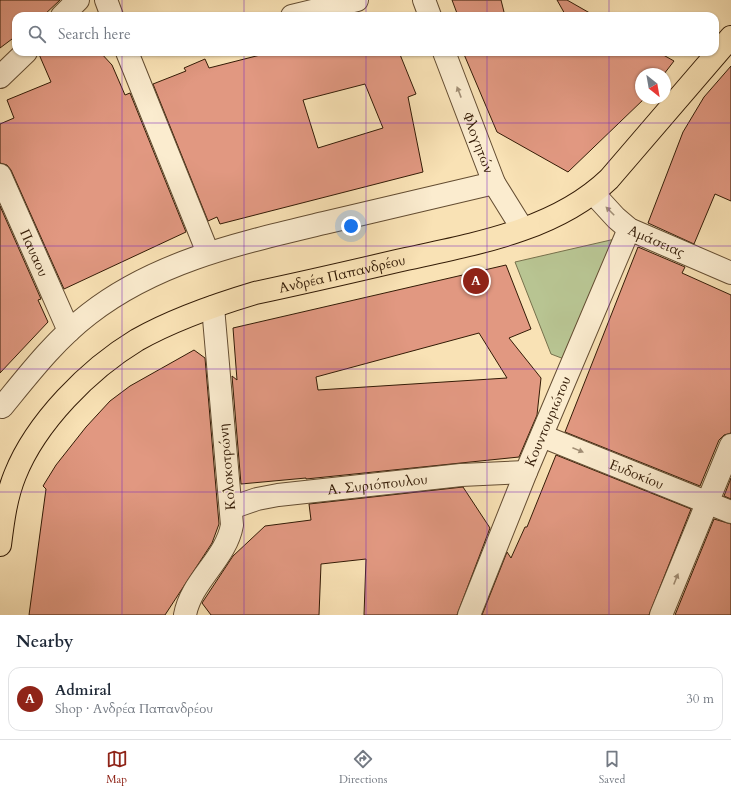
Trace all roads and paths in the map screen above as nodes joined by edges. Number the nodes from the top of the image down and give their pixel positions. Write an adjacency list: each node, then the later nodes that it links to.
1 (78, 0): 5 (street)
2 (106, 0): 6 (street)
3 (357, 0): 7 (street)
4 (424, 0): 8 (street)
5 (66, 12)
6 (110, 12)
7 (308, 12)
8 (428, 12)
9 (731, 37): 10 (main road, Ανδρέα Παπανδρέου)
10 (719, 51)
11 (22, 56): 15 (street)
12 (134, 56): 21 (street)
13 (446, 56): 17 (street, Φλογητών, one-way to 13)
14 (715, 56): 18 (main road, Ανδρέα Παπανδρέου)
15 (0, 77)
16 (0, 175): 24 (street, Παυαου)
17 (494, 183): 19 (street, Φλογητών); 21 (street)
18 (593, 193): 19 (main road, Ανδρέα Παπανδρέου); 20 (street, Αμάσειας, one-way to 18)
19 (522, 228): 23 (main road, Ανδρέα Παπανδρέου)
20 (630, 229): 22 (street, Αμάσειας); 26 (street, Κουντουριώτου)
21 (208, 253): 24 (street)
22 (731, 273)
23 (214, 307): 30 (street, Κολοκοτρώνη); 32 (main road, Ανδρέα Παπανδρέου)
24 (69, 331): 25 (street)
25 (1, 406)
26 (542, 436): 28 (street, Κουντουριώτου); 29 (street, Ευδοκίου, one-way to 29)
27 (731, 446): 29 (street)
28 (526, 472): 30 (street, Α. Συριόπουλου); 35 (street, Κουντουριώτου)
29 (707, 502): 31 (street, Ευδοκίου); 36 (street, one-way to 29)
30 (231, 508): 34 (street, Κολοκοτρώνη)
31 (731, 512)
32 (2, 520): 33 (main road, Ανδρέα Παπανδρέου)
33 (0, 545)
34 (185, 615)
35 (469, 615)
36 (661, 615)

